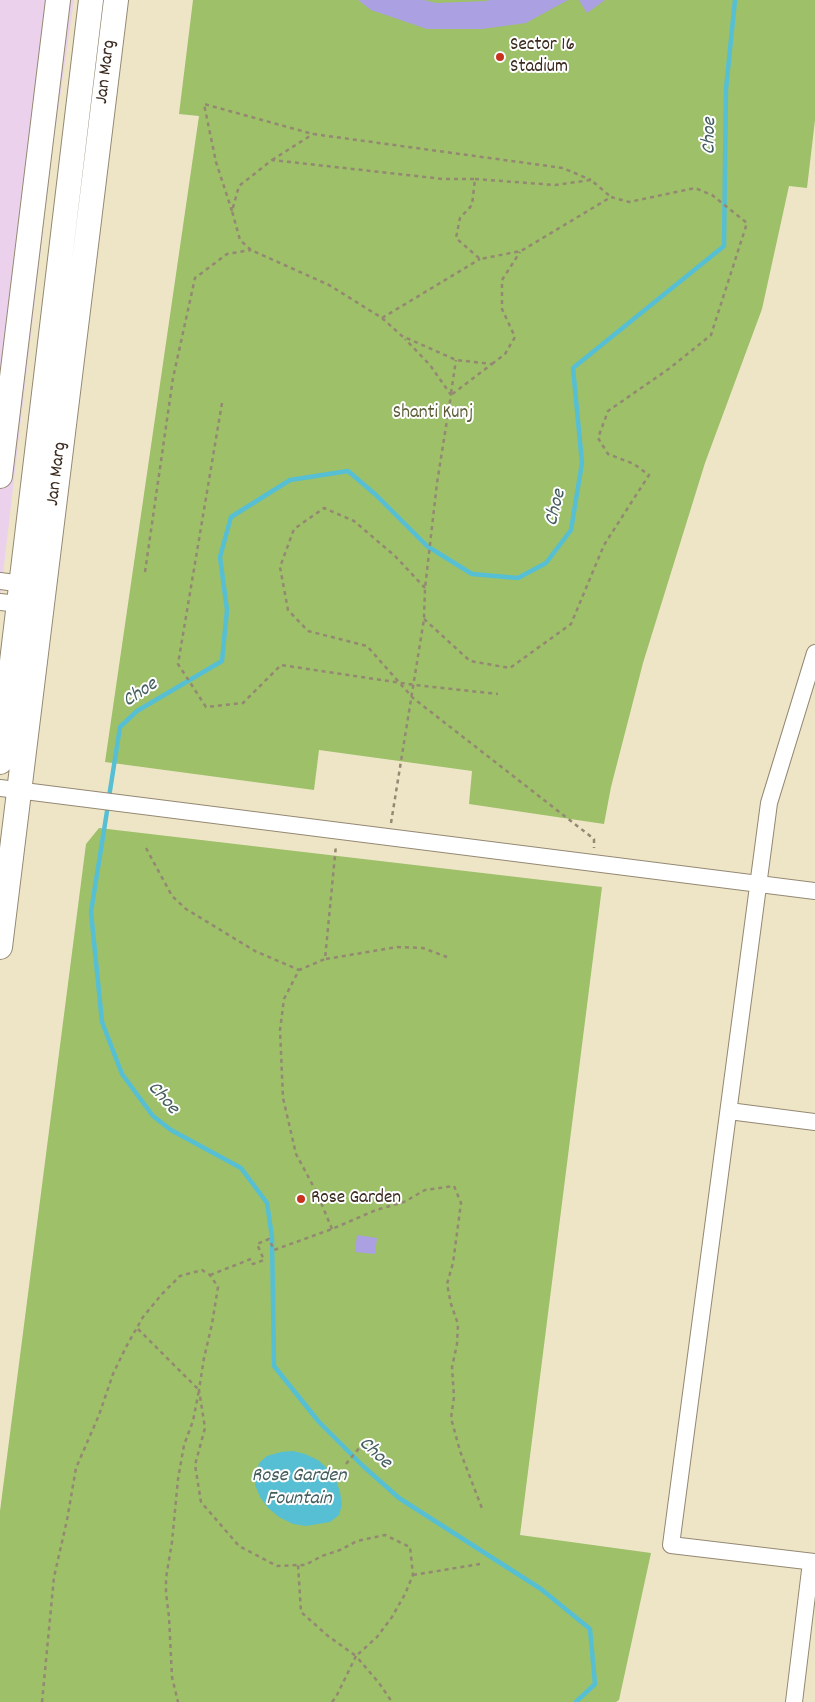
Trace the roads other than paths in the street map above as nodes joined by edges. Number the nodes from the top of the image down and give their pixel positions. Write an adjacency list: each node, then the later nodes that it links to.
1 (58, 0): 4 (main road)
2 (91, 0): 5 (main road, Jan Marg)
3 (116, 0): 5 (main road, Jan Marg)
4 (0, 476)
5 (21, 594): 7 (main road, Jan Marg); 9 (main road, Jan Marg)
6 (815, 653): 10 (street)
7 (4, 688): 8 (main road, Jan Marg)
8 (0, 762)
9 (10, 789): 10 (street); 12 (main road, Jan Marg)
10 (760, 884): 11 (street); 13 (street)
11 (815, 891)
12 (0, 947)
13 (729, 1111): 14 (street); 15 (street)
14 (815, 1122)
15 (813, 1562): 16 (street)
16 (794, 1702)

